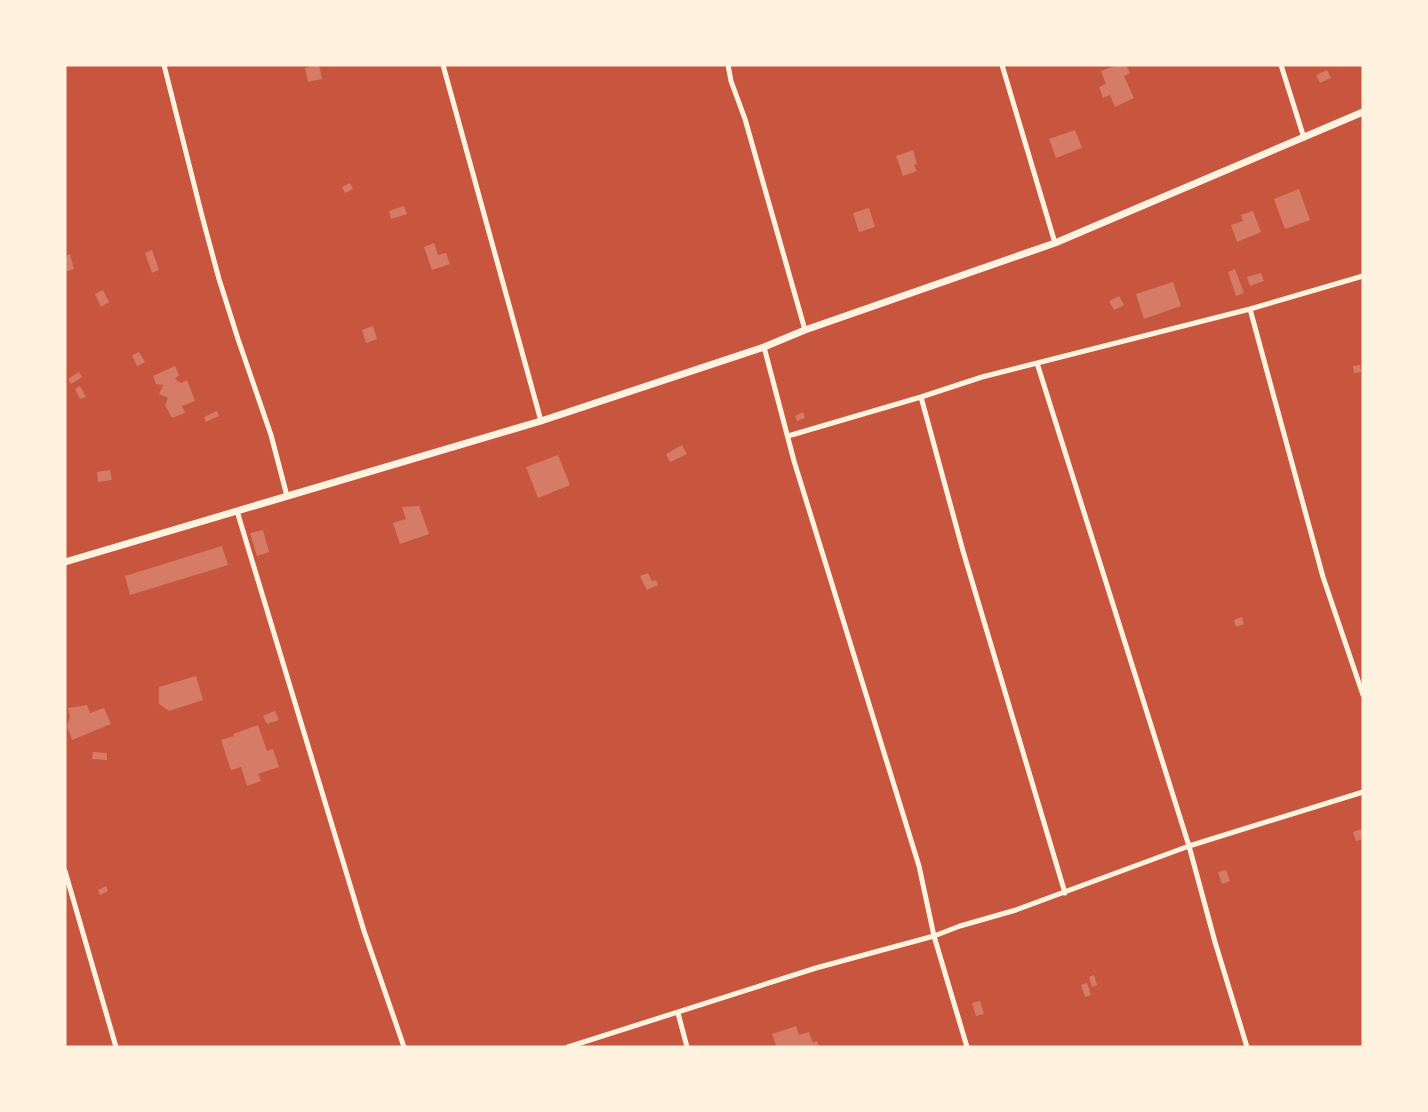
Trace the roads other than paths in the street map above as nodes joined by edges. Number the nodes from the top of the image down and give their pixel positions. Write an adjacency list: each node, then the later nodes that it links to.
1 (164, 65): 17 (street)
2 (443, 65): 15 (street)
3 (728, 65): 11 (street)
4 (1002, 65): 8 (street)
5 (1281, 65): 7 (street)
6 (1363, 112): 7 (street)
7 (1304, 138): 8 (street)
8 (1055, 243): 11 (street)
9 (1363, 276): 10 (street)
10 (1250, 309): 13 (street); 20 (street)
11 (805, 330): 12 (street)
12 (764, 347): 15 (street); 16 (street)
13 (1037, 363): 14 (street); 22 (street)
14 (921, 397): 16 (street); 24 (street)
15 (541, 421): 17 (street)
16 (788, 436): 25 (street)
17 (287, 496): 18 (street)
18 (237, 511): 19 (street); 28 (street)
19 (65, 562)
20 (1363, 695)
21 (1363, 792): 22 (street)
22 (1189, 846): 24 (street); 32 (street)
23 (65, 872): 27 (street)
24 (1065, 892): 25 (street)
25 (934, 936): 26 (street); 31 (street)
26 (678, 1013): 29 (street); 30 (street)
27 (116, 1047)
28 (404, 1047)
29 (568, 1047)
30 (687, 1047)
31 (967, 1047)
32 (1247, 1047)

